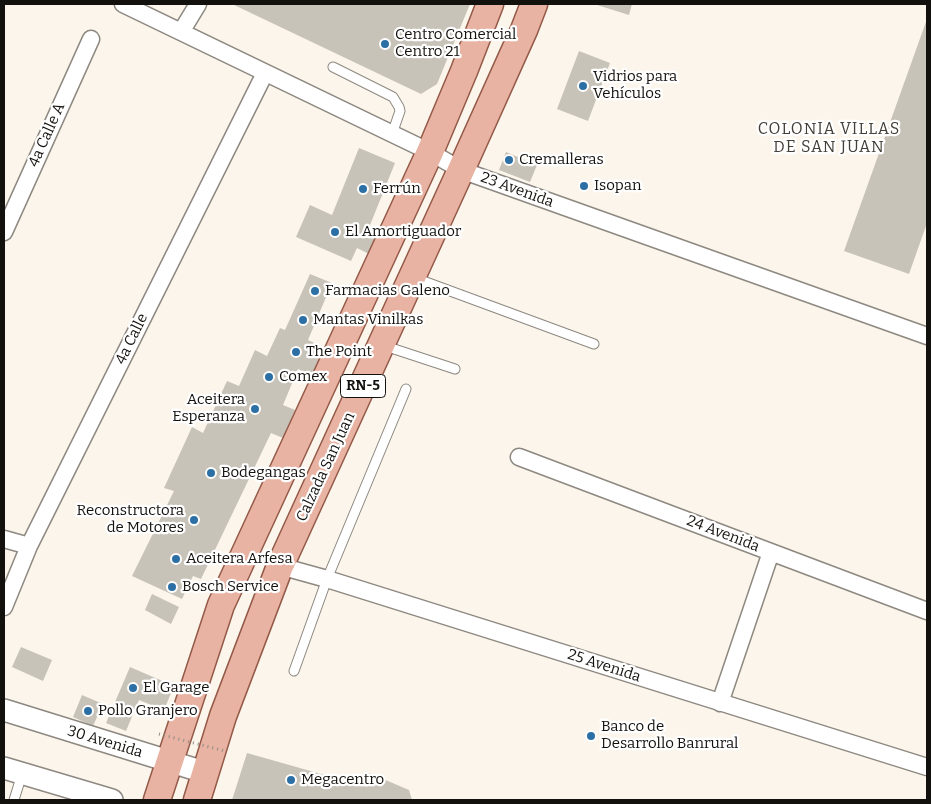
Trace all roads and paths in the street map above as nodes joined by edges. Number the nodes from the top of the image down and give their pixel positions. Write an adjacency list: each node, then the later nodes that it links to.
1 (123, 4): 5 (street, 23 Avenida)
2 (198, 4): 5 (street)
3 (490, 4): 10 (main road, RN-5)
4 (534, 4): 11 (main road, Calzada San Juan / RN-5)
5 (181, 32): 8 (street, 23 Avenida)
6 (91, 39): 12 (street, 4a Calle A)
7 (333, 68): 9 (lane)
8 (265, 73): 9 (street, 23 Avenida); 21 (street, 4a Calle)
9 (392, 134): 10 (street, 23 Avenida)
10 (430, 152): 11 (street, 23 Avenida); 32 (main road, RN-5)
11 (461, 170): 13 (main road, Calzada San Juan / RN-5); 14 (street, 23 Avenida)
12 (4, 232)
13 (412, 277): 15 (lane); 16 (main road, Calzada San Juan / RN-5)
14 (927, 336)
15 (594, 344)
16 (382, 345): 17 (lane); 23 (main road, Calzada San Juan / RN-5)
17 (455, 369)
18 (406, 389): 24 (lane)
19 (519, 458): 22 (street, 24 Avenida)
20 (4, 538): 21 (street)
21 (29, 546): 25 (street, 4a Calle)
22 (771, 552): 26 (street, 24 Avenida); 28 (street)
23 (280, 566): 24 (street, 25 Avenida); 35 (main road, Calzada San Juan / RN-5)
24 (328, 579): 27 (lane); 28 (street, 25 Avenida)
25 (4, 607)
26 (927, 611)
27 (294, 671)
28 (720, 703): 33 (street, 25 Avenida)
29 (4, 710): 32 (street, 30 Avenida)
30 (159, 734): 31 (path, bridge)
31 (225, 751)
32 (169, 762): 35 (street, 30 Avenida); 38 (main road, RN-5)
33 (927, 767)
34 (10, 773): 36 (lane); 37 (street)
35 (207, 773): 39 (main road, Calzada San Juan / RN-5)
36 (14, 800)
37 (112, 800)
38 (157, 800)
39 (197, 800)

